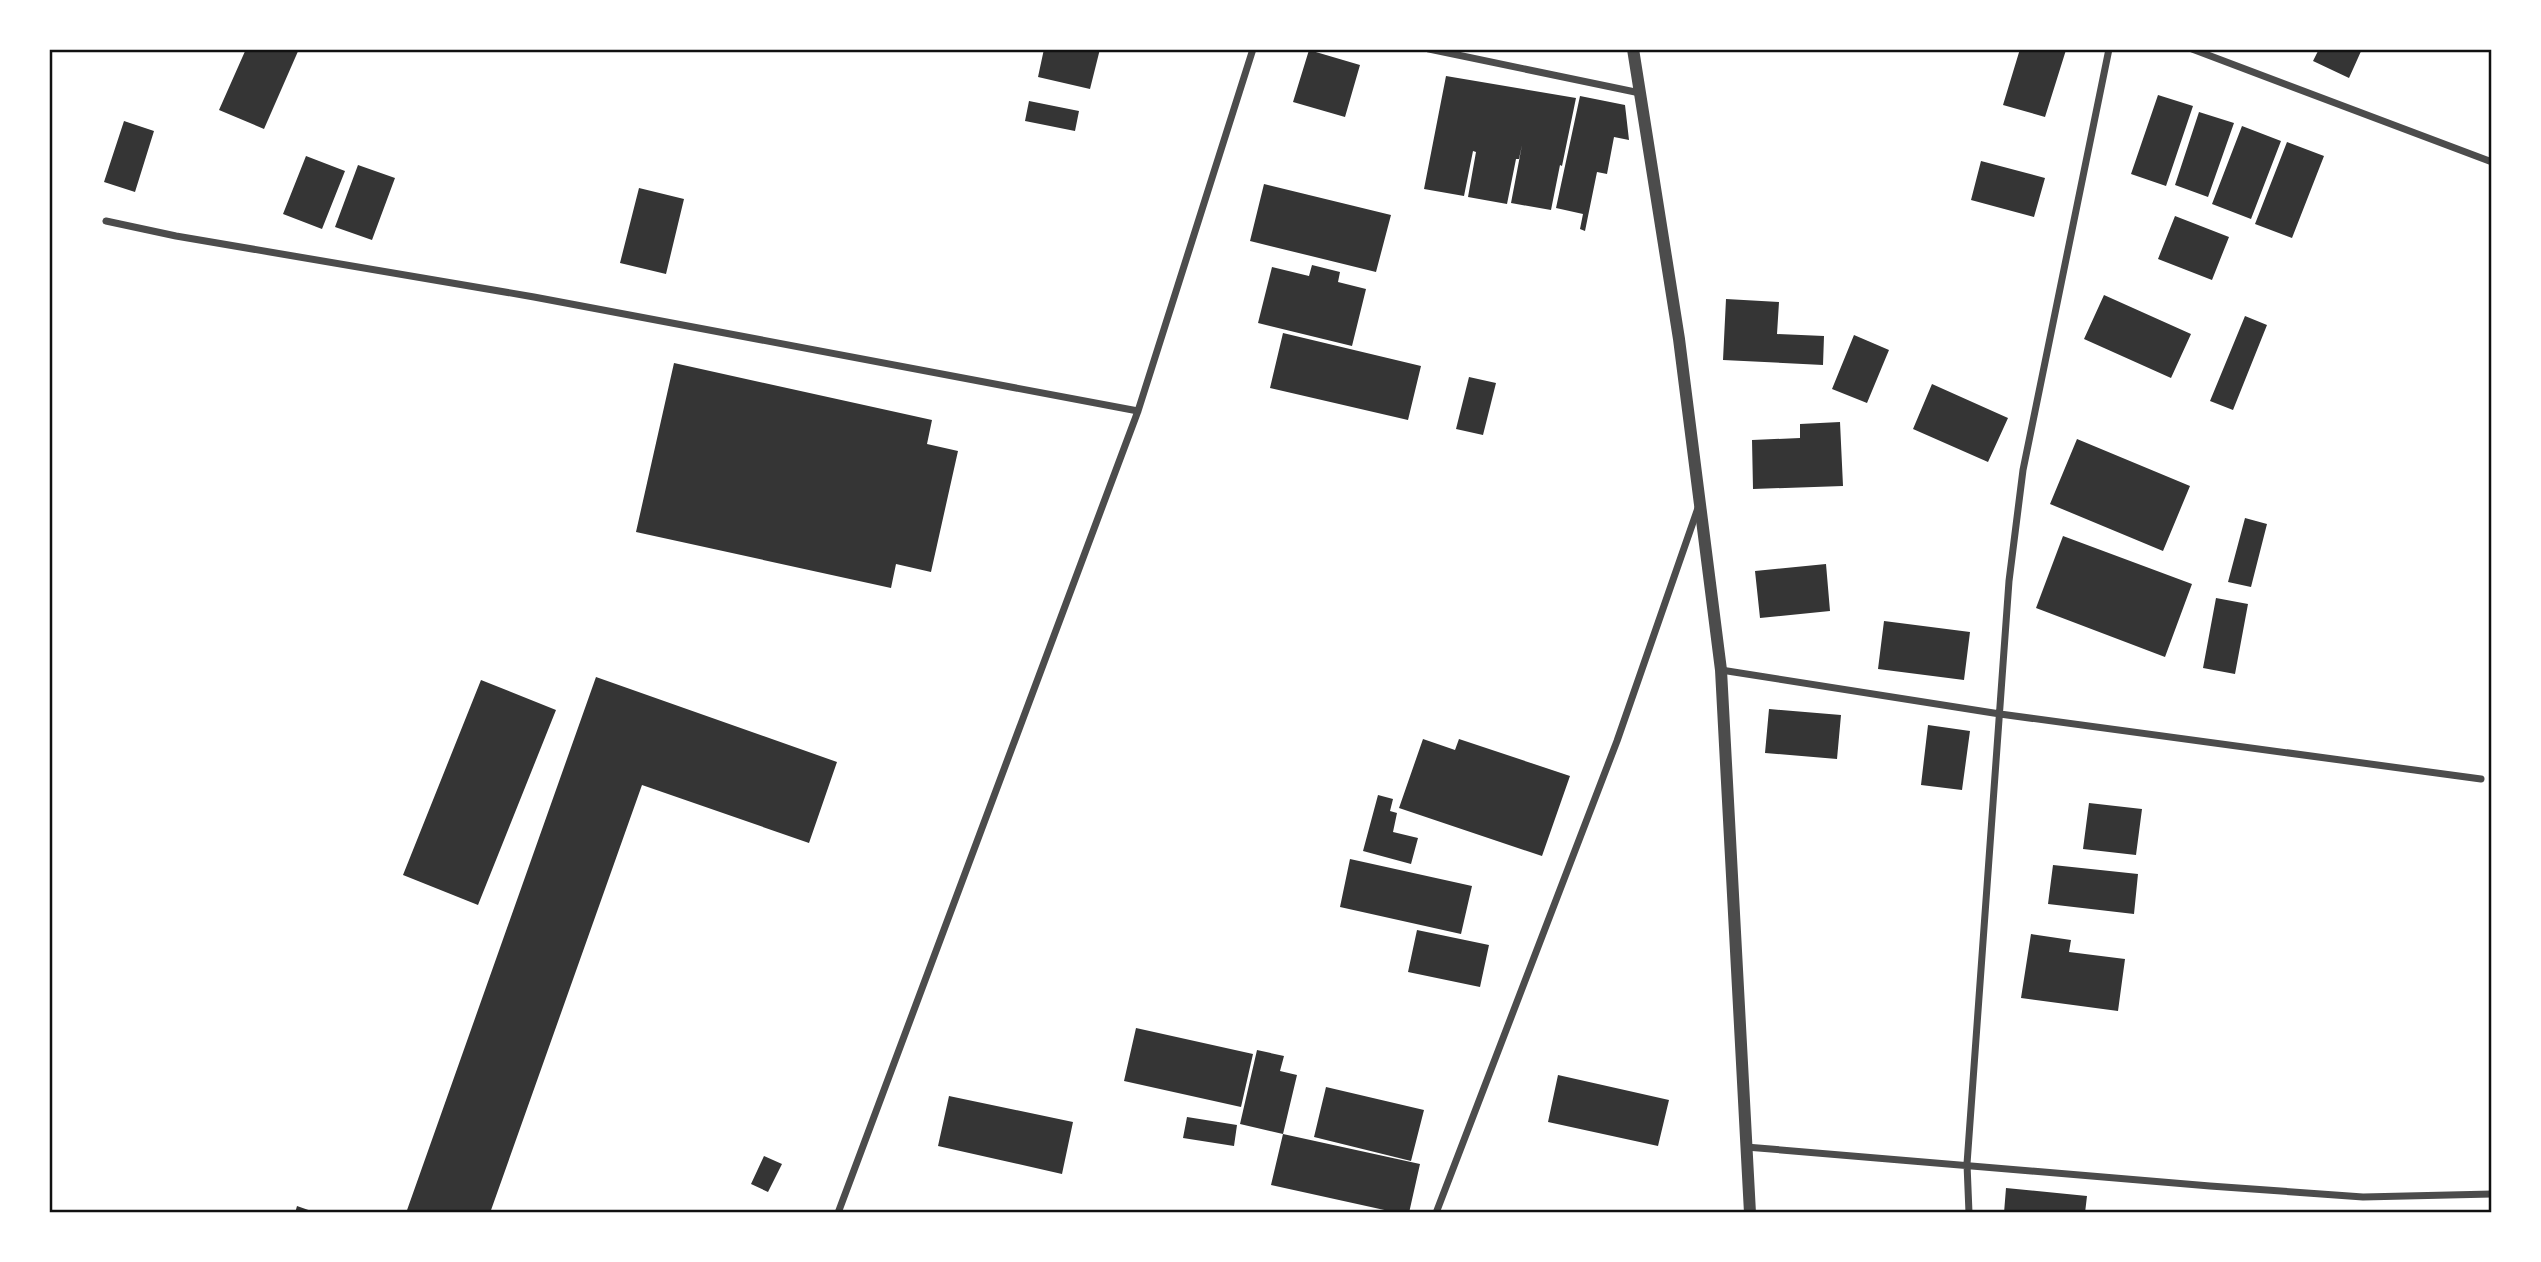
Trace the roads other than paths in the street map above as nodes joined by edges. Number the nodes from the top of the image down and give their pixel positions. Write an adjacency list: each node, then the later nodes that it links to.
1 (1253, 49): 9 (street)
2 (1429, 49): 6 (street)
3 (1633, 49): 6 (street)
4 (2109, 49): 12 (street)
5 (2192, 49): 7 (street)
6 (1640, 93): 10 (street)
7 (2492, 162)
8 (106, 221): 9 (street)
9 (1138, 411): 17 (street)
10 (1700, 503): 11 (street); 18 (street)
11 (1721, 670): 12 (street); 14 (street)
12 (2000, 714): 13 (street); 15 (street)
13 (2481, 779)
14 (1746, 1147): 15 (street); 19 (street)
15 (1967, 1164): 16 (street); 20 (street)
16 (2492, 1194)
17 (838, 1213)
18 (1436, 1213)
19 (1750, 1213)
20 (1969, 1213)

